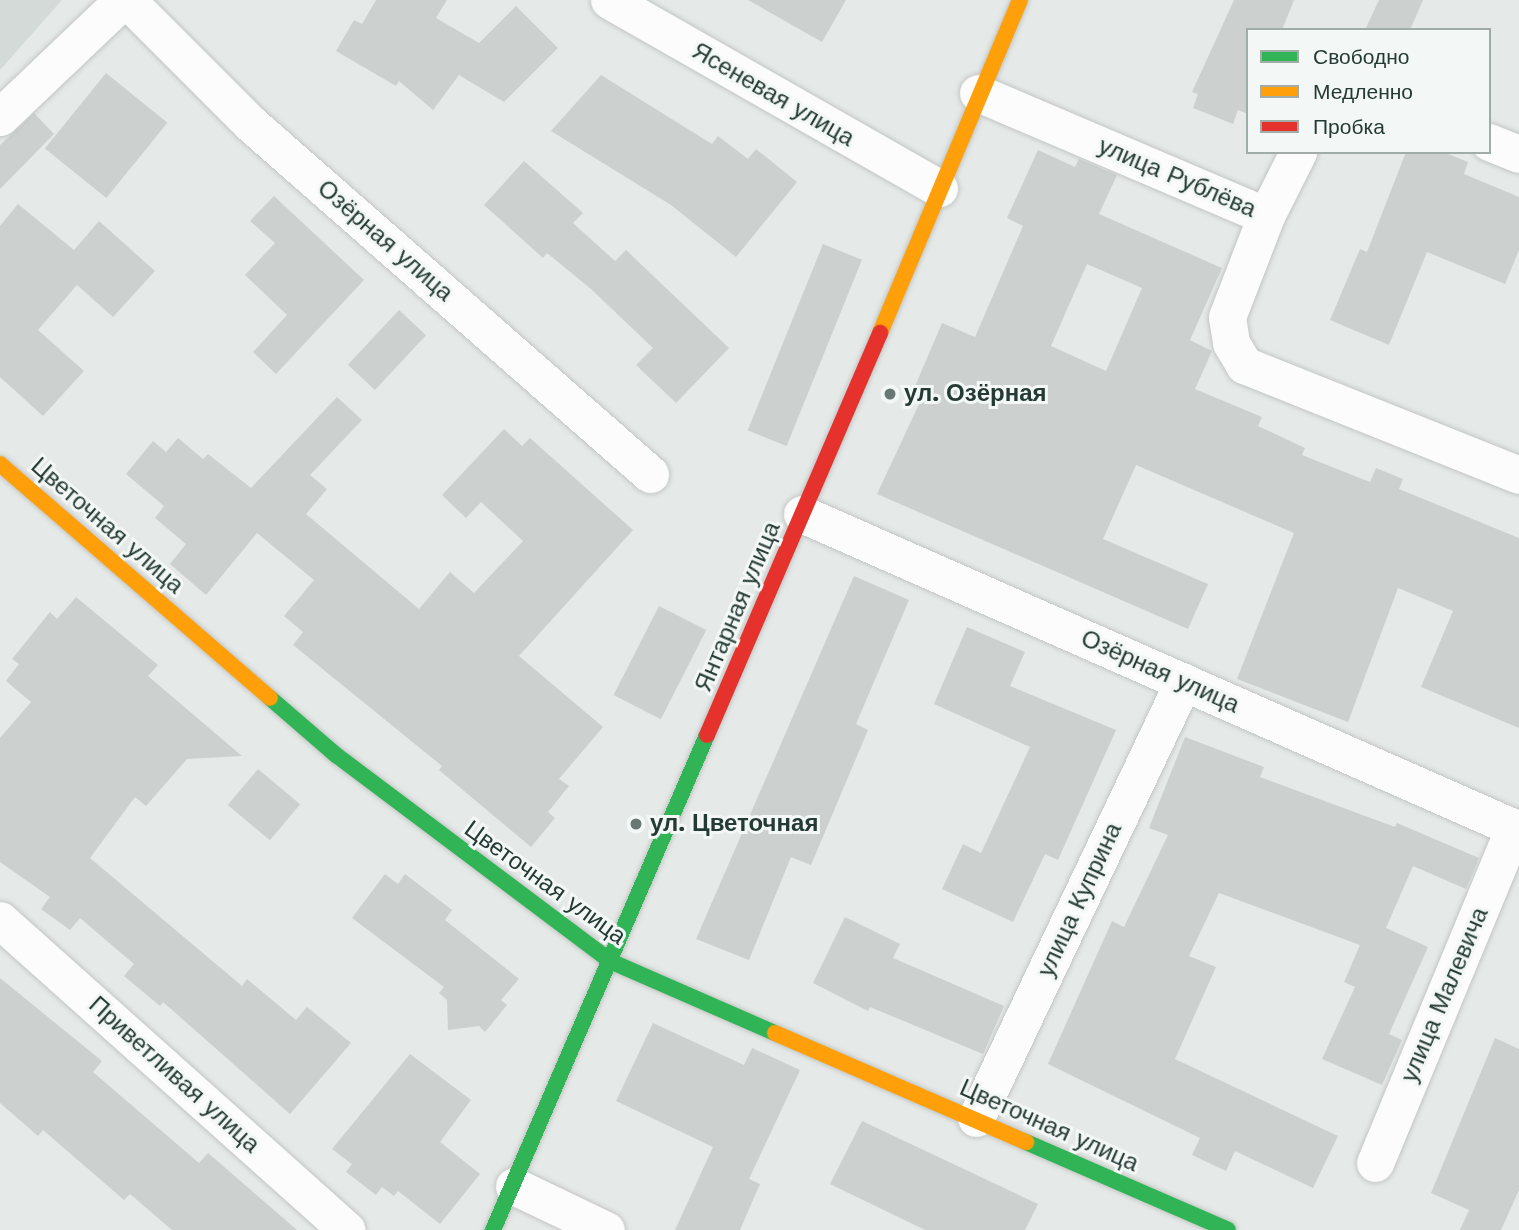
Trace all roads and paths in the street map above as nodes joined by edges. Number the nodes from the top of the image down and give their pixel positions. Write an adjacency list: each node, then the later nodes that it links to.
1 (125, 0): 5 (street); 12 (street, Озёрная улица)
2 (609, 0): 9 (street, Ясеневая улица)
3 (1020, 0): 4 (street, Янтарная улица)
4 (978, 93): 9 (street, Янтарная улица); 10 (street, улица Рублёва)
5 (0, 117)
6 (1491, 143): 8 (street)
7 (1297, 154): 10 (street)
8 (1519, 154)
9 (939, 188): 14 (street, Янтарная улица)
10 (1266, 216): 13 (street, улица Рублёва)
11 (0, 464): 18 (street, Цветочная улица)
12 (650, 474)
13 (1519, 475)
14 (802, 514): 15 (street, Озёрная улица); 18 (street, Янтарная улица)
15 (1183, 682): 16 (street, Озёрная улица); 19 (street, улица Куприна)
16 (1517, 829): 20 (street, улица Малевича)
17 (0, 920): 22 (street, Приветливая улица)
18 (610, 961): 19 (street, Цветочная улица); 21 (street, Янтарная улица)
19 (976, 1118): 25 (street, Цветочная улица)
20 (1375, 1163)
21 (514, 1186): 23 (street, Янтарная улица); 24 (street)
22 (347, 1230)
23 (493, 1230)
24 (606, 1230)
25 (1228, 1230)

